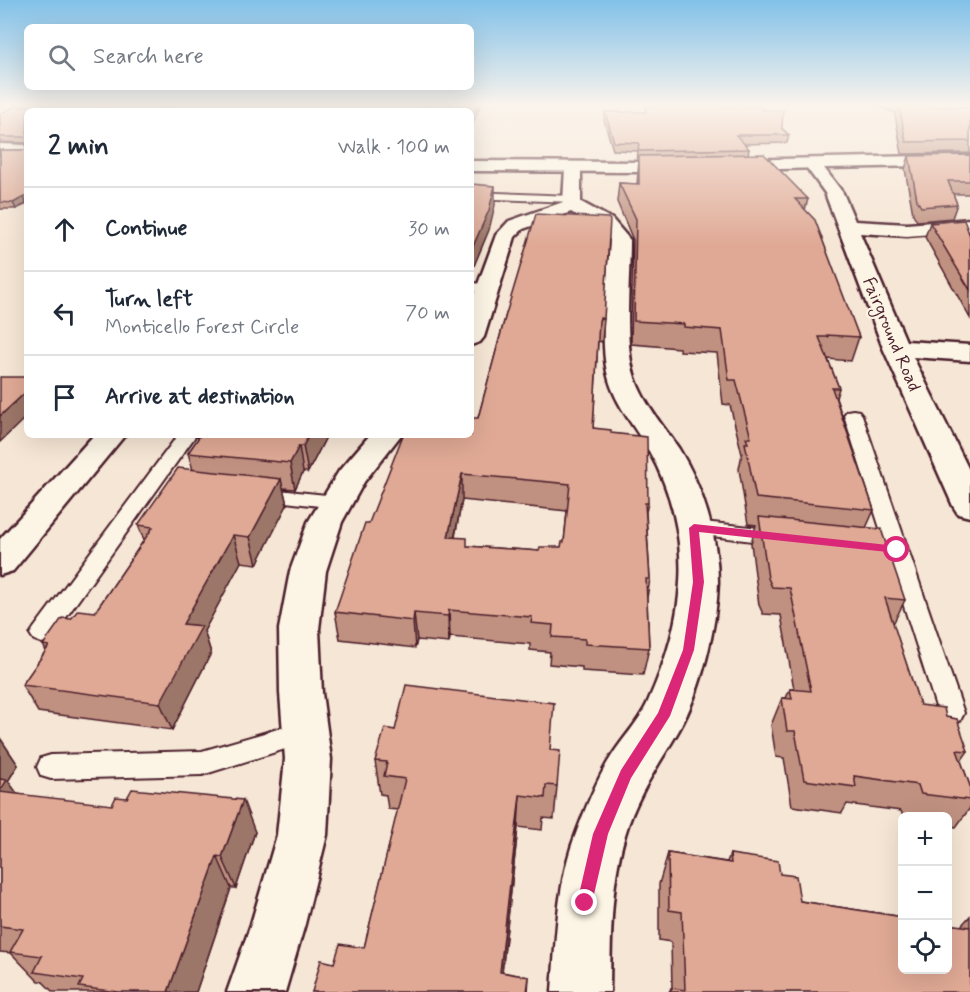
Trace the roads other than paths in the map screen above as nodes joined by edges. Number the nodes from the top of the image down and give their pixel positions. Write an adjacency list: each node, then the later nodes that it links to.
1 (970, 160): 2 (street)
2 (812, 164): 4 (street); 8 (street, Fairground Road)
3 (474, 166): 4 (street)
4 (573, 168): 6 (street)
5 (474, 195): 6 (lane)
6 (572, 202): 9 (street); 22 (street)
7 (970, 225): 8 (street)
8 (848, 226): 11 (street, Fairground Road)
9 (479, 287): 10 (street)
10 (474, 318)
11 (896, 348): 12 (street); 21 (street, Fairground Road)
12 (970, 353)
13 (853, 415): 25 (lane)
14 (107, 438): 26 (street)
15 (185, 438): 17 (lane)
16 (383, 438): 20 (street)
17 (151, 482): 18 (lane); 27 (lane)
18 (174, 485)
19 (243, 492): 20 (lane)
20 (336, 502): 29 (street)
21 (970, 506)
22 (694, 528): 23 (lane); 32 (street)
23 (801, 539)
24 (837, 543): 25 (lane)
25 (897, 550): 28 (lane)
26 (0, 561)
27 (42, 634)
28 (951, 713)
29 (305, 732): 30 (lane); 31 (street)
30 (51, 768)
31 (256, 992)
32 (581, 992)

